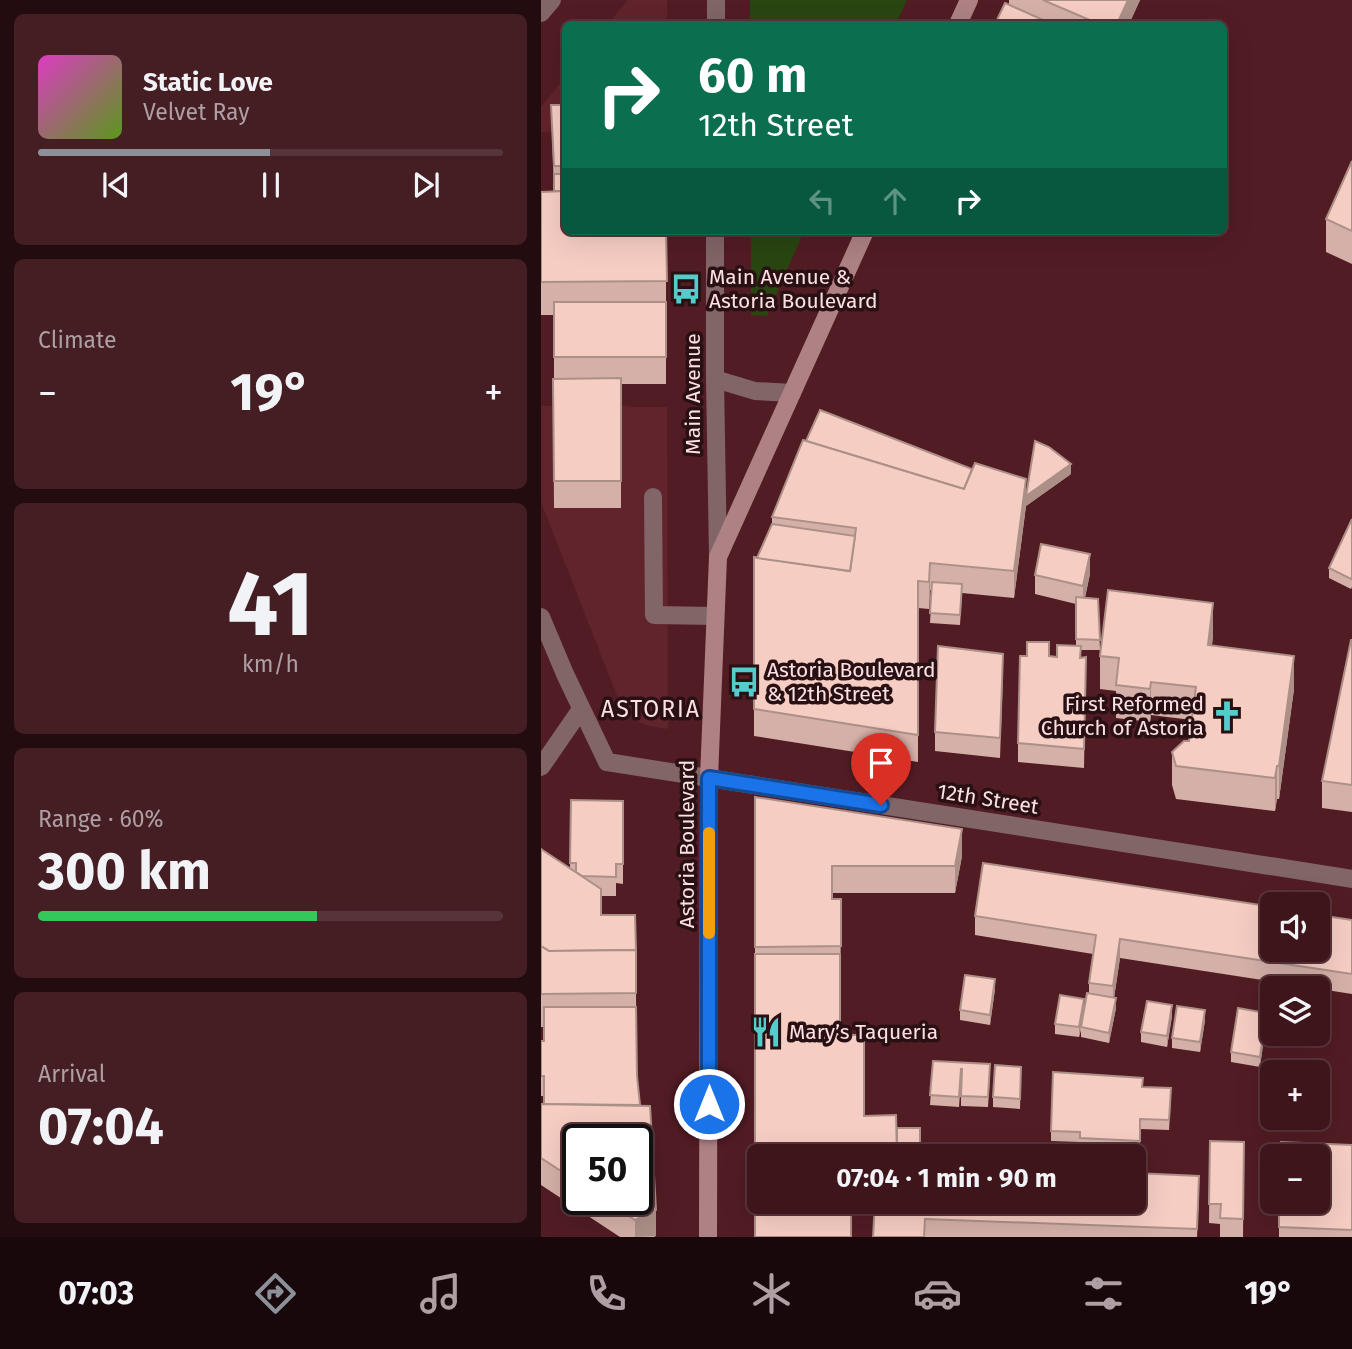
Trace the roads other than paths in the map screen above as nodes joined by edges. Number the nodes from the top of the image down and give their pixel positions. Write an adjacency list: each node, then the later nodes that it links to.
1 (552, 0): 4 (street)
2 (716, 0): 5 (street)
3 (969, 0): 6 (main road)
4 (541, 13)
5 (716, 21)
6 (959, 21)
7 (715, 235): 9 (street, Main Avenue)
8 (863, 235): 10 (main road, Astoria Boulevard)
9 (715, 379): 10 (street); 12 (street, Main Avenue)
10 (792, 393): 12 (main road, Astoria Boulevard)
11 (653, 497): 13 (street)
12 (718, 557): 13 (main road, Astoria Boulevard)
13 (715, 616): 17 (main road, Astoria Boulevard)
14 (541, 617): 15 (street, 12th Street)
15 (581, 709): 16 (street); 17 (street, 12th Street)
16 (541, 767)
17 (709, 778): 18 (street, 12th Street); 19 (main road, Astoria Boulevard)
18 (1352, 879)
19 (708, 1237)

